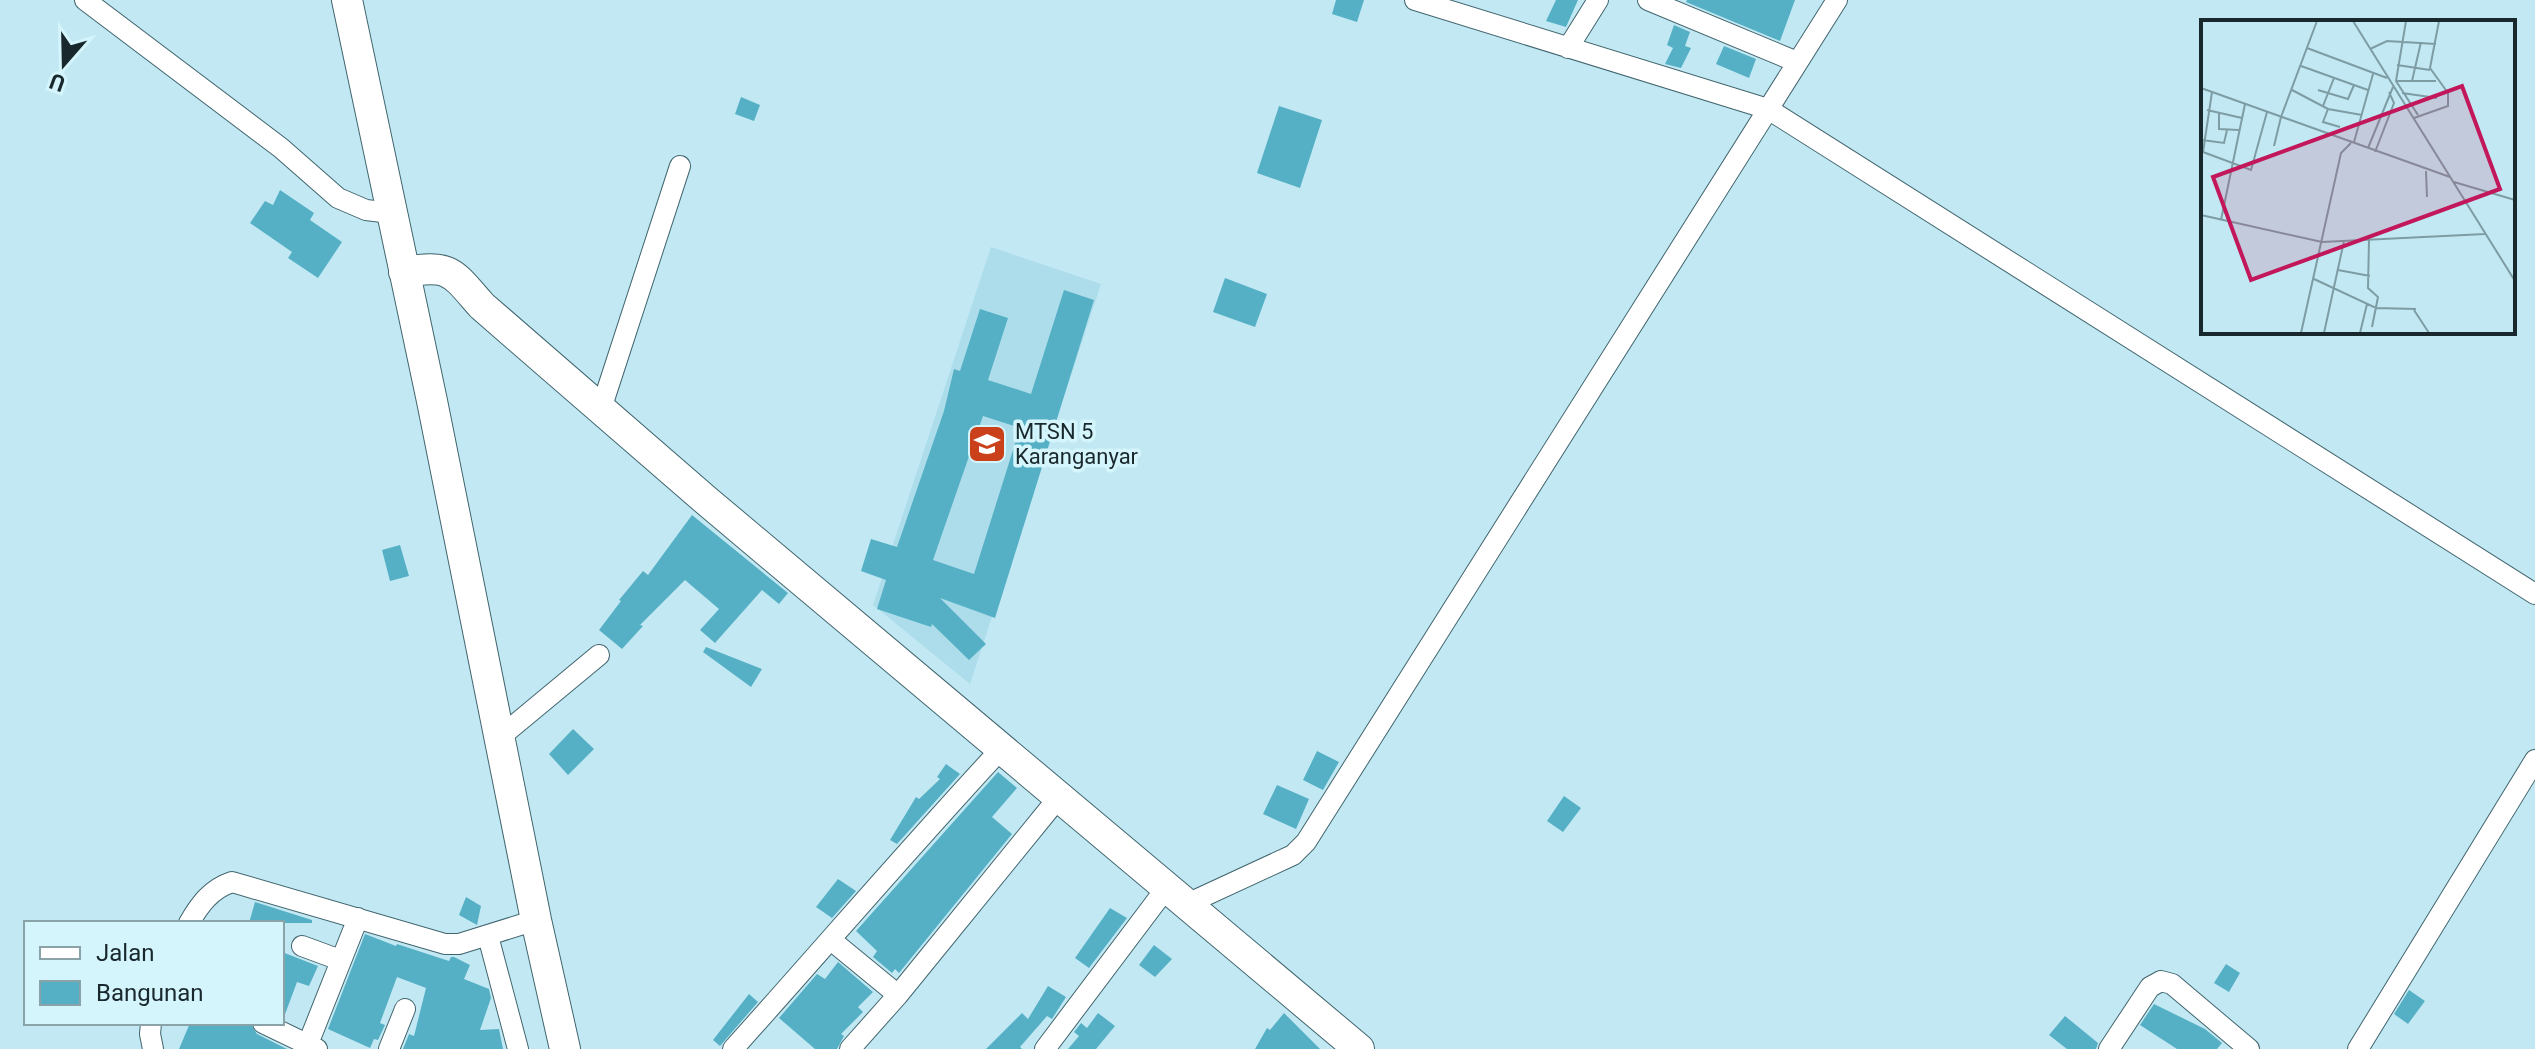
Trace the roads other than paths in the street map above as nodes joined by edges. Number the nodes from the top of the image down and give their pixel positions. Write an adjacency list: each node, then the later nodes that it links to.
1 (85, 0): 11 (street)
2 (347, 0): 11 (main road)
3 (1415, 0): 7 (street)
4 (1598, 0): 7 (street)
5 (1648, 0): 8 (street)
6 (1837, 0): 8 (street)
7 (1568, 48): 9 (street)
8 (1797, 62): 9 (street)
9 (1768, 109): 14 (street); 20 (street)
10 (680, 166): 13 (street)
11 (378, 212): 12 (main road)
12 (404, 272): 13 (main road); 16 (main road)
13 (601, 409): 17 (main road)
14 (2535, 594)
15 (599, 655): 16 (street)
16 (499, 738): 23 (main road)
17 (1002, 748): 19 (main road); 25 (street)
18 (2535, 760): 43 (street)
19 (1059, 797): 20 (main road); 28 (street)
20 (1177, 896): 39 (street); 40 (main road)
21 (358, 918): 22 (street); 24 (street); 27 (street)
22 (190, 921)
23 (531, 922): 24 (street); 36 (main road)
24 (488, 936): 35 (street)
25 (831, 940): 28 (street); 37 (street)
26 (302, 946): 27 (street)
27 (340, 960): 32 (street)
28 (898, 995): 38 (street)
29 (405, 1009): 34 (street)
30 (151, 1025): 33 (street)
31 (267, 1025): 32 (street)
32 (306, 1046)
33 (153, 1049)
34 (389, 1049)
35 (518, 1049)
36 (565, 1049)
37 (733, 1049)
38 (850, 1049)
39 (1045, 1049)
40 (1359, 1049)
41 (2109, 1049): 42 (street)
42 (2249, 1049)
43 (2358, 1049)

